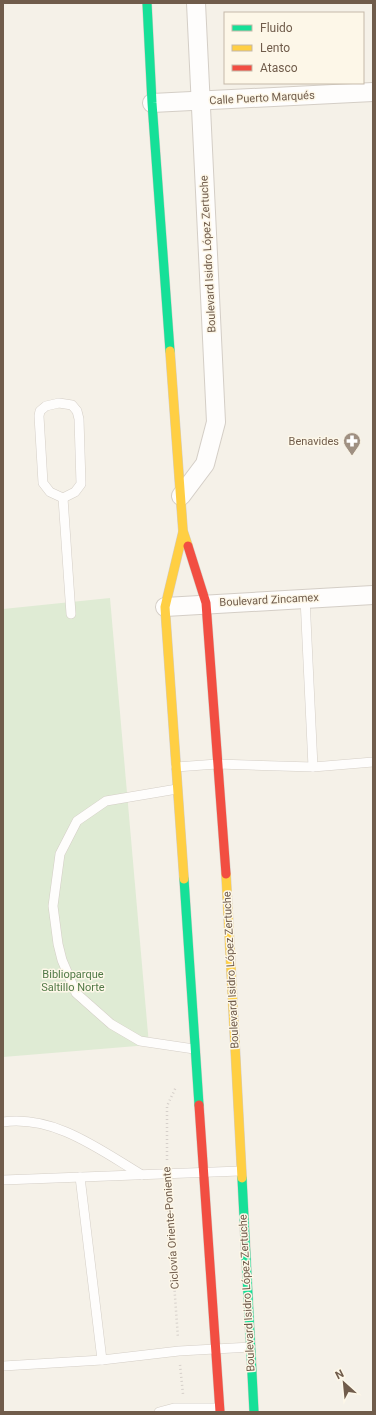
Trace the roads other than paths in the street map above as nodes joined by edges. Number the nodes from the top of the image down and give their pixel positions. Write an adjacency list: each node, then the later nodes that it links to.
1 (147, 3): 5 (main road, Boulevard Isidro López Zertuche)
2 (196, 3): 4 (street, Boulevard Isidro López Zertuche)
3 (373, 92): 4 (street, Calle Puerto Marqués)
4 (200, 101): 5 (street, Calle Puerto Marqués); 6 (street, Boulevard Isidro López Zertuche)
5 (152, 103): 6 (main road, Boulevard Isidro López Zertuche)
6 (181, 496): 8 (main road, Boulevard Isidro López Zertuche)
7 (63, 498): 7 (lane); 13 (lane)
8 (183, 531): 11 (main road, Boulevard Isidro López Zertuche); 12 (main road, Boulevard Isidro López Zertuche)
9 (373, 595): 10 (street, Boulevard Zincamex)
10 (305, 598): 11 (street, Boulevard Zincamex); 17 (lane)
11 (206, 603): 12 (street, Boulevard Zincamex); 15 (main road, Boulevard Isidro López Zertuche)
12 (165, 607): 16 (main road, Boulevard Isidro López Zertuche)
13 (71, 614)
14 (373, 762): 17 (lane)
15 (217, 764): 16 (lane); 17 (lane); 21 (main road, Boulevard Isidro López Zertuche)
16 (176, 767): 18 (main road, Boulevard Isidro López Zertuche)
17 (313, 767)
18 (178, 789): 19 (main road, Boulevard Isidro López Zertuche); 19 (lane)
19 (194, 1049): 22 (main road, Boulevard Isidro López Zertuche)
20 (3, 1122): 23 (lane)
21 (240, 1171): 22 (lane); 26 (main road, Boulevard Isidro López Zertuche)
22 (203, 1172): 23 (lane); 27 (main road, Boulevard Isidro López Zertuche)
23 (143, 1175): 24 (lane)
24 (80, 1177): 25 (lane); 28 (lane)
25 (3, 1180)
26 (251, 1347): 27 (lane); 32 (main road, Boulevard Isidro López Zertuche)
27 (216, 1348): 28 (lane); 30 (main road, Boulevard Isidro López Zertuche)
28 (102, 1360): 29 (lane)
29 (3, 1366)
30 (220, 1410): 31 (lane)
31 (159, 1412)
32 (254, 1412)

